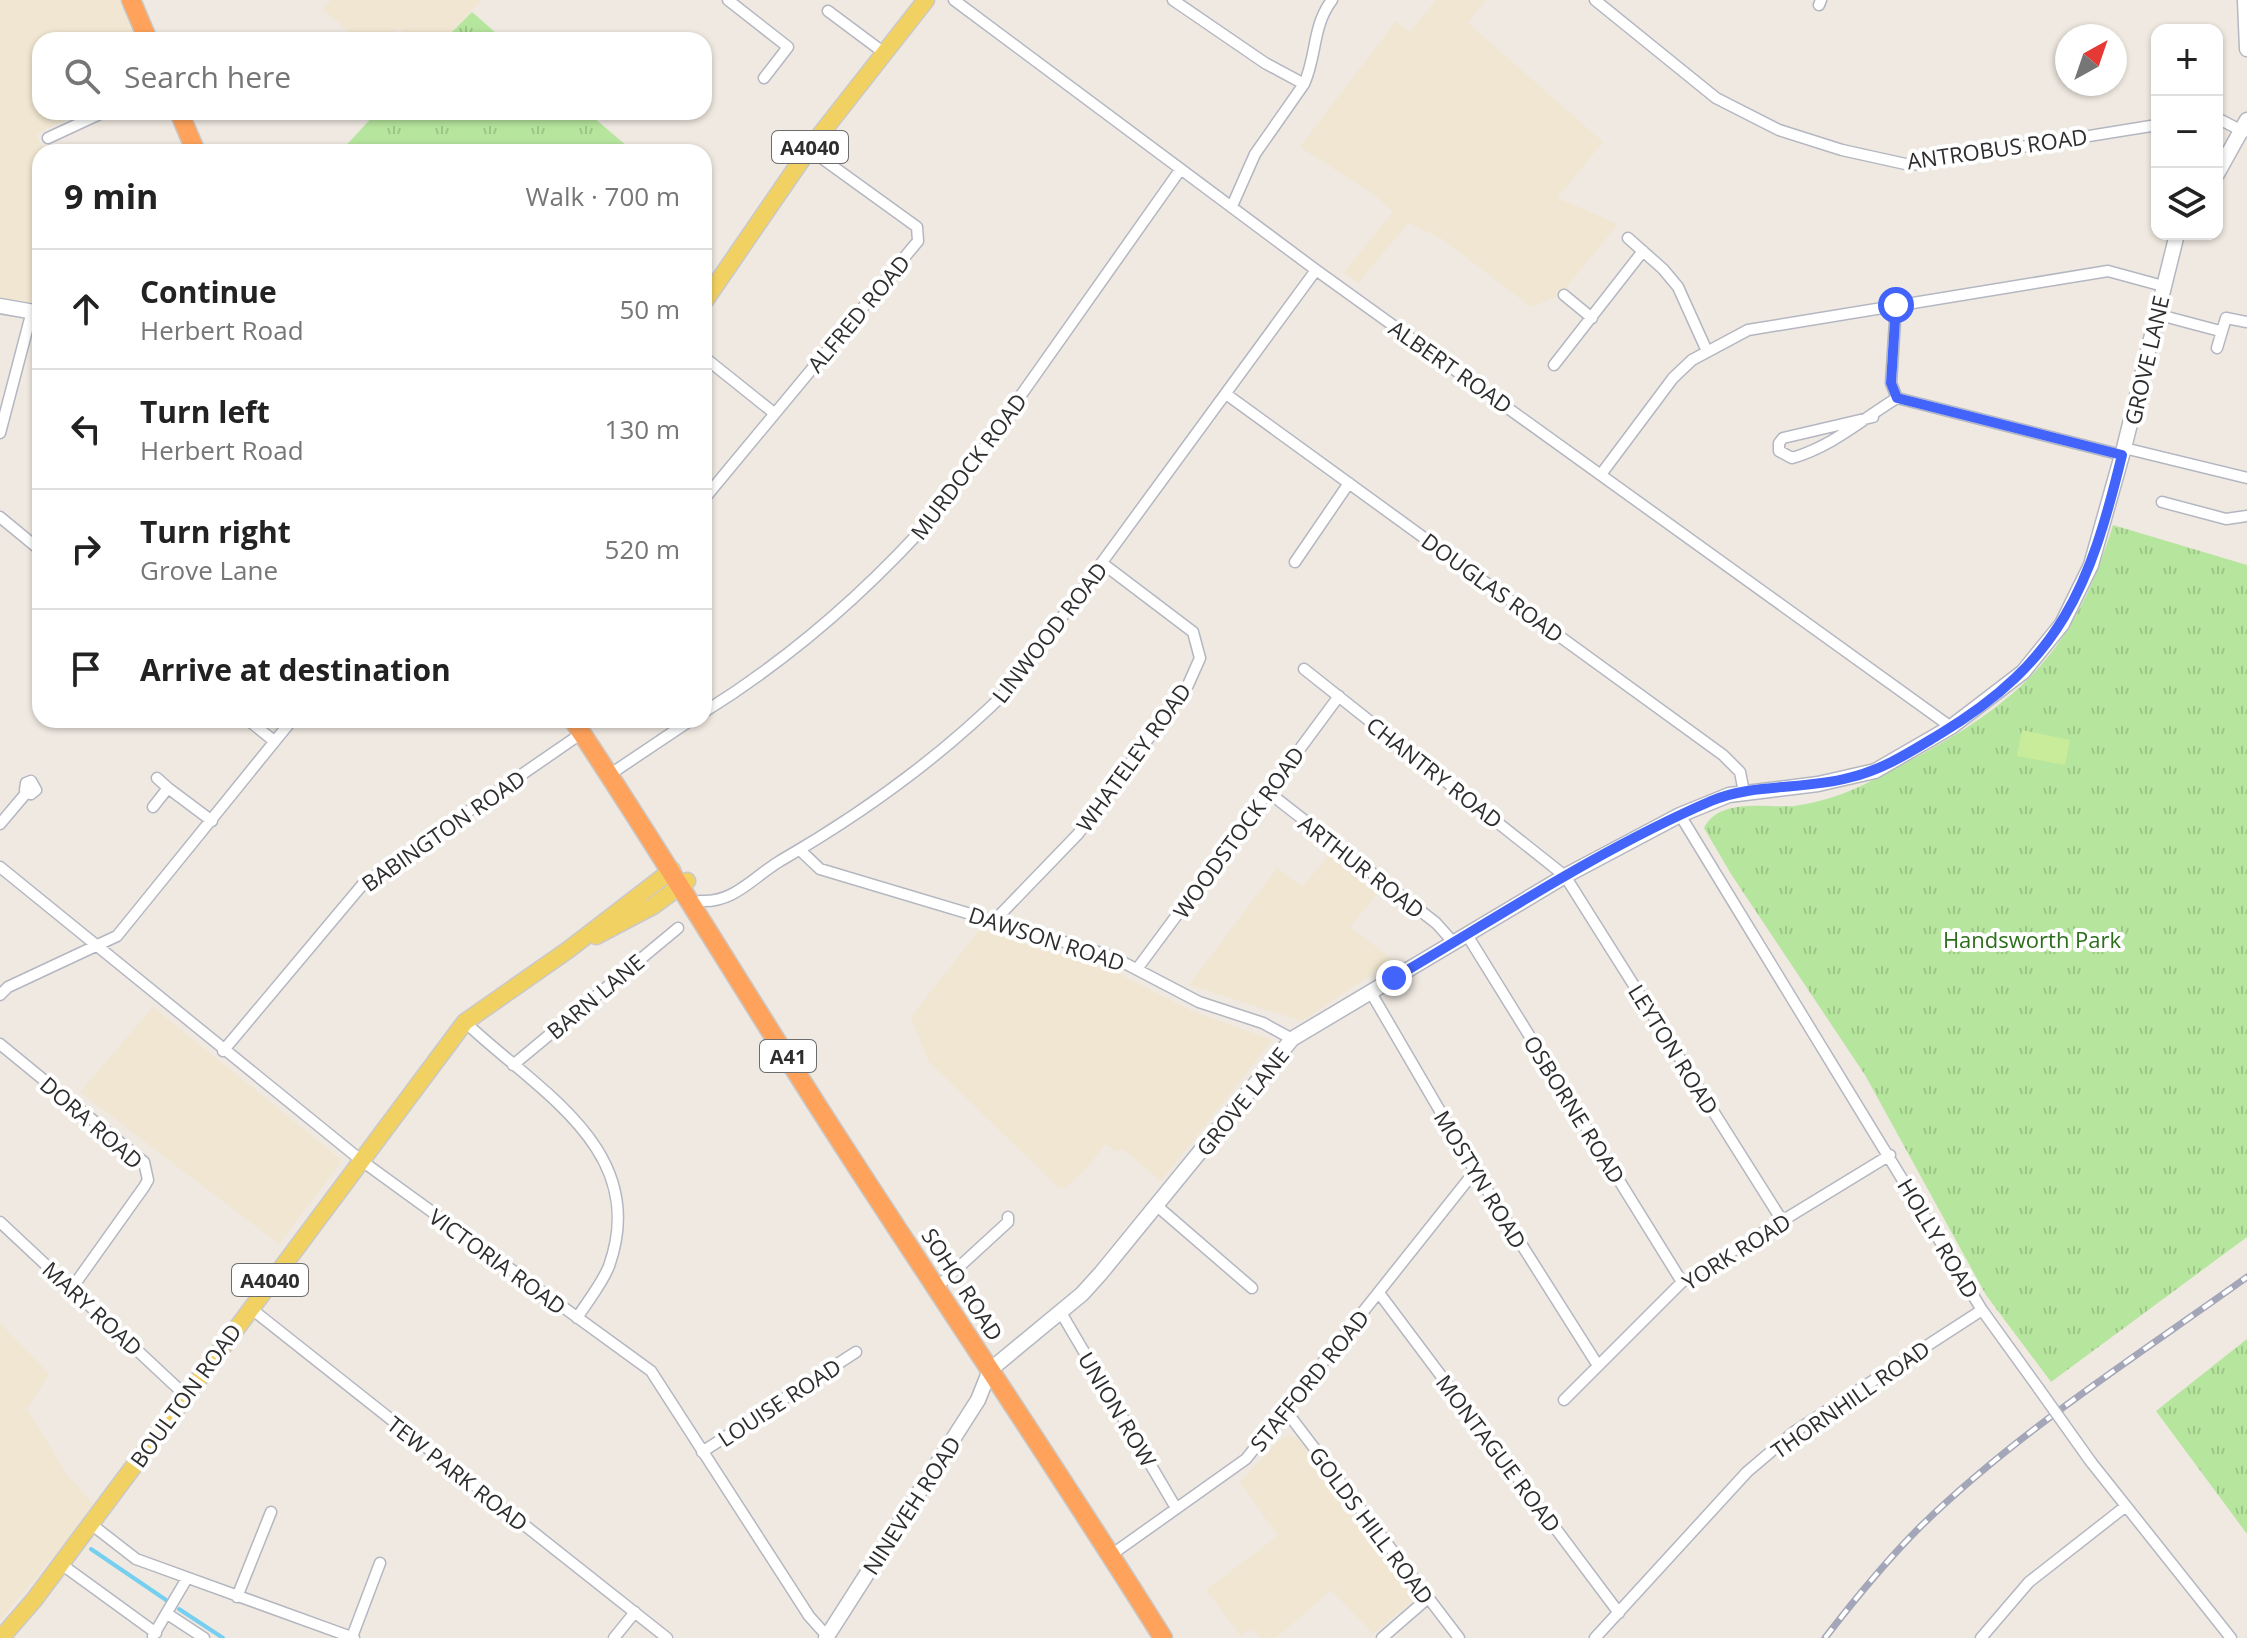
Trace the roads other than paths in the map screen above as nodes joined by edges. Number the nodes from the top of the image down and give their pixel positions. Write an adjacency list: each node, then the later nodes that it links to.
1 (131, 0): 10 (highway)
2 (728, 0): 13 (street)
3 (926, 0): 12 (main road, A4040)
4 (954, 0): 24 (street, ALBERT ROAD)
5 (1332, 0): 14 (street)
6 (1595, 0): 18 (street, ANTROBUS ROAD)
7 (2245, 0): 11 (street)
8 (1178, 1): 14 (street)
9 (828, 11): 12 (street)
10 (145, 32)
11 (2247, 49)
12 (883, 52): 22 (main road, A4040)
13 (764, 78)
14 (1304, 84): 25 (street)
15 (87, 120): 20 (street)
16 (182, 120): 21 (highway)
17 (2223, 120): 19 (street)
18 (2151, 126)
19 (2245, 126): 23 (street)
20 (48, 138)
21 (193, 144)
22 (809, 149): 31 (main road, A4040); 47 (street, ALFRED ROAD)
23 (2220, 168)
24 (1180, 170): 25 (street, ALBERT ROAD); 63 (street, MURDOCK ROAD)
25 (1232, 206): 29 (street, ALBERT ROAD)
26 (1628, 238): 28 (street)
27 (2175, 240): 30 (street, GROVE LANE)
28 (1643, 251): 37 (street); 42 (street)
29 (1316, 270): 45 (street, LINWOOD ROAD); 51 (street, ALBERT ROAD)
30 (2163, 286): 33 (street); 36 (street, GROVE LANE)
31 (712, 290)
32 (1564, 295): 37 (street)
33 (1896, 305): 42 (street); 46 (street)
34 (0, 306): 35 (street)
35 (32, 311)
36 (2156, 314): 40 (street); 50 (street, GROVE LANE)
37 (1592, 318): 44 (street)
38 (2247, 322): 40 (street)
39 (32, 325): 49 (street)
40 (2220, 331): 41 (street)
41 (2217, 348)
42 (1706, 349): 51 (street)
43 (712, 363): 47 (street)
44 (1554, 365)
45 (1226, 394): 53 (street, DOUGLAS ROAD); 60 (street, LINWOOD ROAD)
46 (1897, 398): 48 (street); 50 (street)
47 (774, 413): 54 (street, ALFRED ROAD)
48 (1873, 417): 48 (street)
49 (0, 433)
50 (2123, 452): 52 (street); 64 (street, GROVE LANE)
51 (1602, 473): 64 (street, ALBERT ROAD)
52 (2247, 478)
53 (1349, 483): 59 (street); 76 (street, DOUGLAS ROAD)
54 (712, 489)
55 (2162, 502): 56 (street)
56 (2247, 516)
57 (0, 517): 58 (street)
58 (32, 543)
59 (1295, 562)
60 (1102, 563): 81 (street, LINWOOD ROAD); 86 (street, WHATELEY ROAD)
61 (1304, 669): 62 (street, CHANTRY ROAD)
62 (1339, 696): 75 (street, WOODSTOCK ROAD); 83 (street, CHANTRY ROAD)
63 (712, 707)
64 (1951, 727): 76 (street, GROVE LANE)
65 (258, 728): 70 (street)
66 (285, 728): 70 (street)
67 (577, 728): 97 (street, BABINGTON ROAD)
68 (579, 728): 71 (highway, SOHO ROAD / A41)
69 (679, 728): 71 (street)
70 (274, 741): 79 (street)
71 (609, 775): 84 (highway, SOHO ROAD / A41)
72 (157, 778): 73 (street)
73 (168, 788): 77 (street); 79 (street)
74 (27, 792): 80 (street)
75 (1268, 792): 88 (street, ARTHUR ROAD); 91 (street, WOODSTOCK ROAD)
76 (1744, 792): 78 (street, GROVE LANE)
77 (153, 807)
78 (1680, 815): 83 (street, GROVE LANE); 99 (street, HOLLY ROAD)
79 (212, 821): 89 (street)
80 (0, 824)
81 (800, 850): 85 (street, LINWOOD ROAD); 86 (street, DAWSON ROAD)
82 (0, 867): 89 (street, VICTORIA ROAD)
83 (1565, 876): 88 (street, GROVE LANE); 105 (street, LEYTON ROAD)
84 (679, 880): 85 (highway, SOHO ROAD / A41); 90 (highway, SOHO ROAD / A41); 94 (main road, BOULTON ROAD / A4040)
85 (700, 901): 90 (highway, SOHO ROAD / A41)
86 (995, 920): 91 (street, DAWSON ROAD)
87 (678, 928): 98 (street, BARN LANE)
88 (1461, 939): 93 (street, GROVE LANE); 106 (street, OSBORNE ROAD)
89 (99, 948): 92 (street); 97 (street, VICTORIA ROAD)
90 (725, 954): 108 (highway, SOHO ROAD / A41)
91 (1137, 969): 95 (street, DAWSON ROAD)
92 (3, 987)
93 (1370, 991): 95 (street, GROVE LANE); 101 (street, MOSTYN ROAD)
94 (465, 1022): 98 (street); 100 (main road, BOULTON ROAD / A4040)
95 (1292, 1039): 102 (street, GROVE LANE)
96 (0, 1044): 107 (street, DORA ROAD)
97 (223, 1051): 100 (street, VICTORIA ROAD)
98 (513, 1065): 114 (street)
99 (1890, 1155): 105 (street, YORK ROAD); 112 (street, HOLLY ROAD)
100 (362, 1161): 111 (main road, BOULTON ROAD / A4040); 114 (street, VICTORIA ROAD)
101 (1475, 1171): 110 (street, STAFFORD ROAD); 116 (street, MOSTYN ROAD)
102 (1157, 1206): 109 (street); 113 (street, GROVE LANE)
103 (1008, 1217): 108 (street)
104 (0, 1222): 107 (street, MARY ROAD)
105 (1783, 1222): 106 (street, YORK ROAD)
106 (1682, 1282): 116 (street, YORK ROAD)
107 (72, 1288): 118 (street, MARY ROAD)
108 (936, 1288): 117 (highway, SOHO ROAD / A41)
109 (1252, 1288)
110 (1379, 1293): 120 (street, STAFFORD ROAD); 133 (street, MONTAGUE ROAD)
111 (249, 1307): 118 (main road, BOULTON ROAD / A4040); 132 (street, TEW PARK ROAD)
112 (1982, 1310): 122 (street, HOLLY ROAD, bridge); 133 (street, THORNHILL ROAD)
113 (1060, 1311): 117 (street, GROVE LANE); 123 (street, UNION ROW)
114 (577, 1318): 121 (street, VICTORIA ROAD)
115 (856, 1352): 121 (street, LOUISE ROAD)
116 (1597, 1364): 119 (street, YORK ROAD)
117 (990, 1370): 126 (highway, SOHO ROAD / A41); 136 (street, NINEVEH ROAD)
118 (185, 1395): 125 (main road, BOULTON ROAD / A4040)
119 (1564, 1400)
120 (1286, 1411): 123 (street, STAFFORD ROAD); 131 (street, GOLDS HILL ROAD)
121 (702, 1452): 136 (street, VICTORIA ROAD)
122 (2126, 1506): 146 (street); 147 (street, HOLLY ROAD)
123 (1176, 1508): 126 (street, STAFFORD ROAD)
124 (271, 1512): 130 (street)
125 (91, 1524): 128 (main road, BOULTON ROAD / A4040); 129 (street)
126 (1111, 1555): 142 (highway, SOHO ROAD / A41)
127 (380, 1563): 139 (street)
128 (61, 1564): 135 (street); 137 (main road, BOULTON ROAD / A4040)
129 (186, 1580): 130 (street); 134 (street)
130 (237, 1597): 139 (street)
131 (1428, 1598): 143 (street); 144 (street, GOLDS HILL ROAD)
132 (635, 1612): 140 (street); 141 (street, TEW PARK ROAD)
133 (1619, 1613): 145 (street, THORNHILL ROAD)
134 (169, 1615): 135 (street); 138 (street)
135 (154, 1636)
136 (827, 1637)
137 (1, 1638)
138 (204, 1638)
139 (353, 1638)
140 (614, 1638)
141 (667, 1638)
142 (1163, 1638)
143 (1382, 1638)
144 (1459, 1638)
145 (1595, 1638)
146 (1981, 1638)
147 (2231, 1638)

